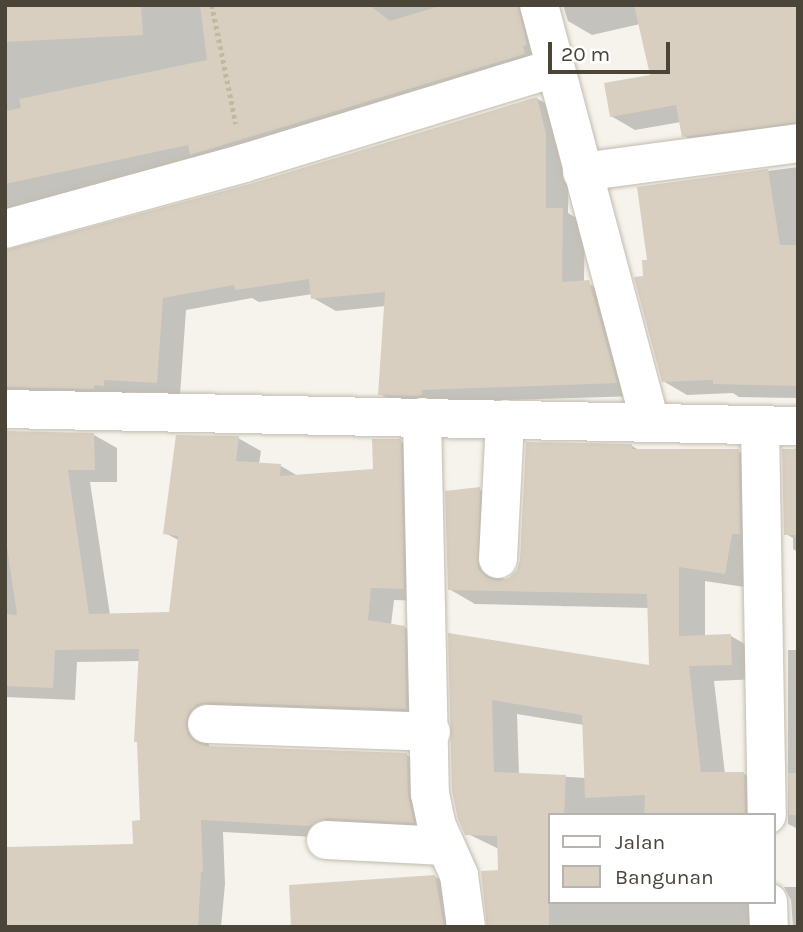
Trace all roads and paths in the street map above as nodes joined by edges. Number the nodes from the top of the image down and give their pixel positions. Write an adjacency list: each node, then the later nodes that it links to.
1 (212, 5): 5 (path)
2 (539, 5): 3 (street)
3 (555, 68): 5 (street); 6 (street)
4 (798, 143): 6 (street)
5 (244, 163): 7 (street)
6 (582, 172): 11 (street)
7 (5, 229)
8 (5, 410): 9 (street)
9 (422, 417): 10 (street); 16 (street)
10 (505, 419): 11 (street); 14 (street)
11 (650, 423): 12 (street)
12 (760, 426): 13 (street); 17 (street)
13 (798, 426)
14 (498, 559)
15 (207, 724): 16 (street)
16 (431, 732): 19 (street)
17 (767, 813)
18 (326, 840): 19 (street)
19 (445, 846): 21 (street)
20 (768, 904): 22 (street)
21 (466, 927)
22 (769, 927)

